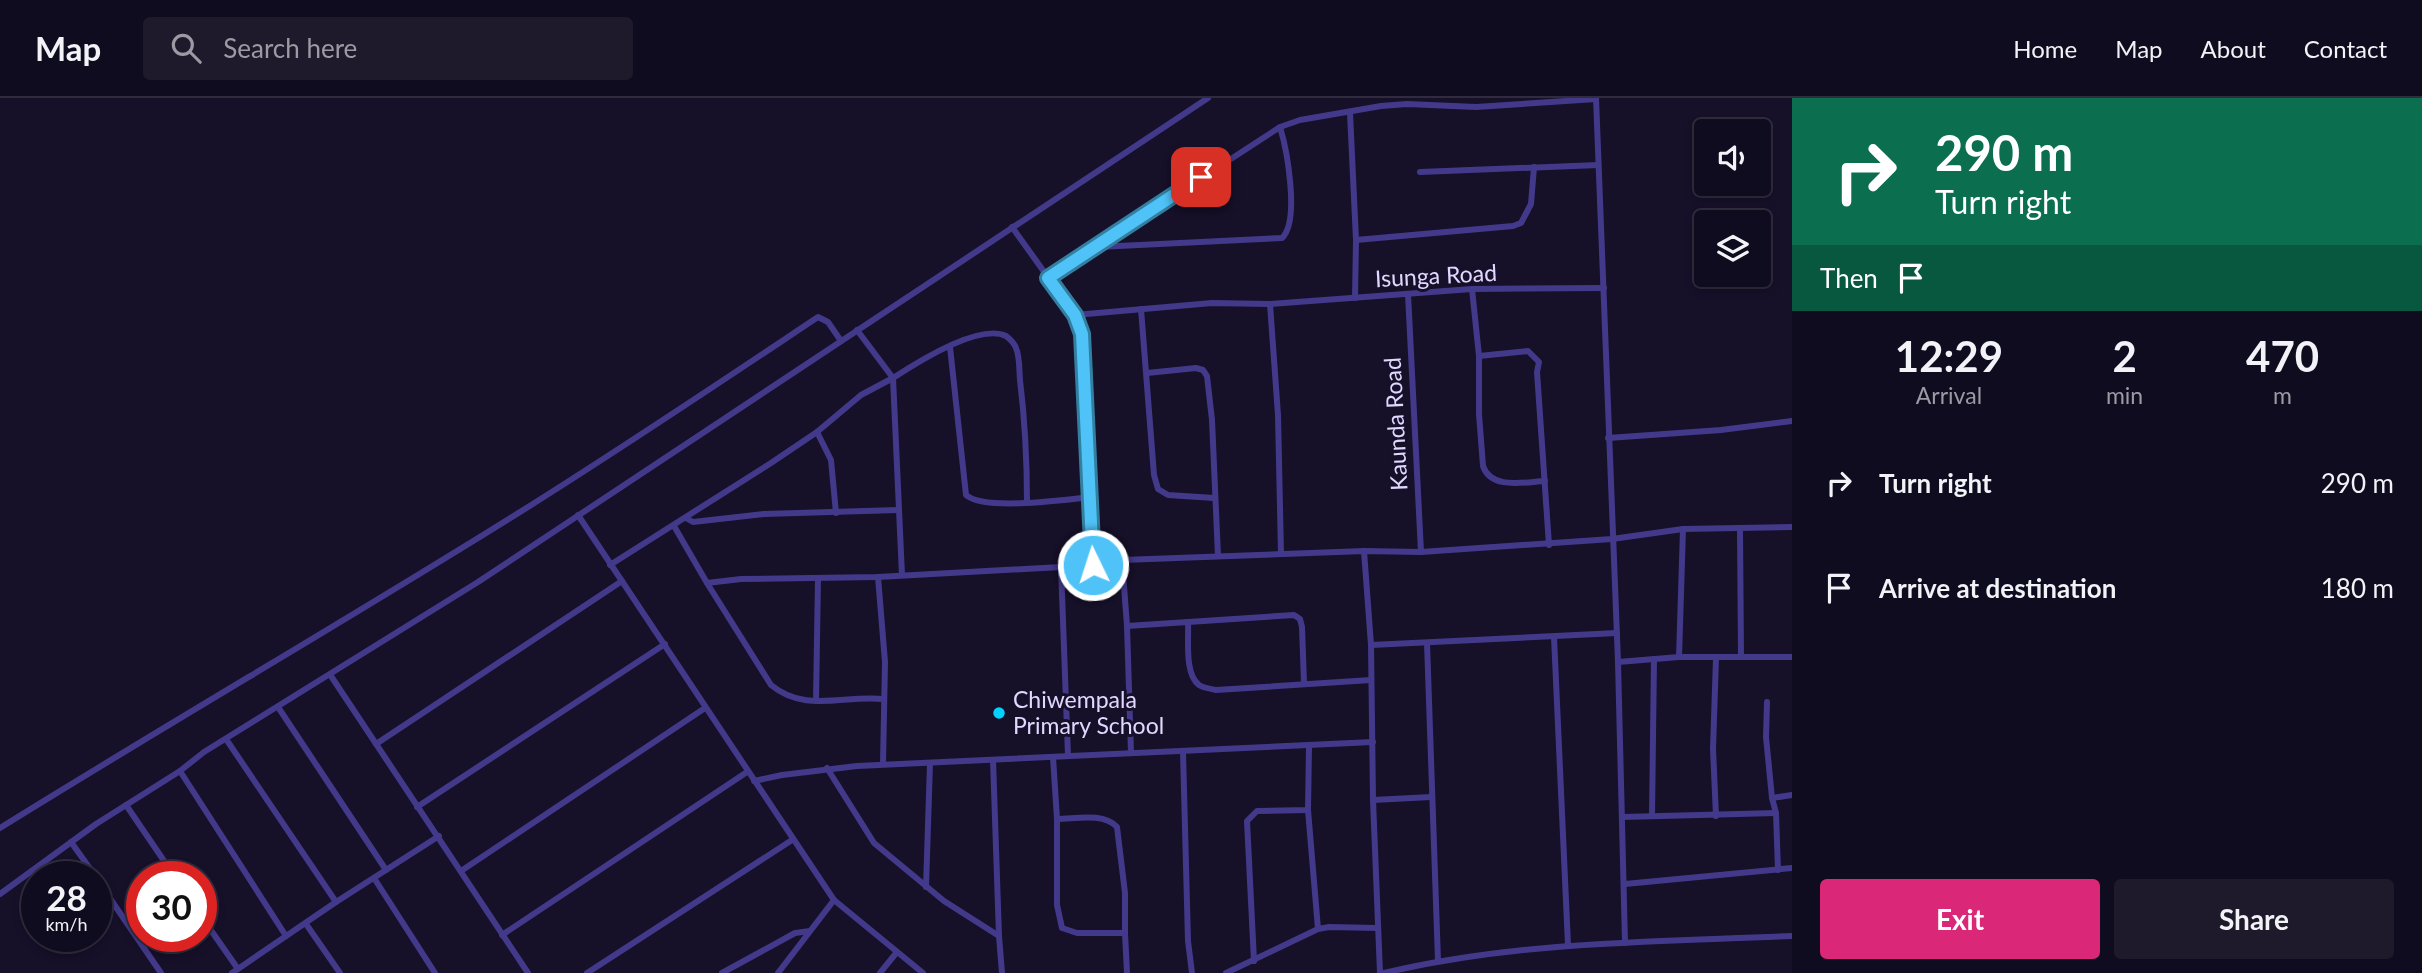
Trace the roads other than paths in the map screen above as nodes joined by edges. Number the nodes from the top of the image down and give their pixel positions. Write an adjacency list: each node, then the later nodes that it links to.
1 (1208, 98): 12 (street)
2 (1475, 98): 6 (street)
3 (1596, 98): 4 (street); 9 (street)
4 (1529, 100): 6 (street)
5 (1406, 101): 6 (street); 7 (street)
6 (1476, 107)
7 (1350, 113): 8 (street); 13 (street)
8 (1280, 127): 14 (street); 14 (street)
9 (1598, 165): 10 (street); 16 (street)
10 (1534, 167): 11 (street); 13 (street)
11 (1420, 172)
12 (1012, 228): 15 (street); 23 (street)
13 (1356, 240): 19 (street)
14 (1096, 247): 15 (street)
15 (1048, 278): 22 (street)
16 (1605, 288): 17 (street, Isunga Road); 31 (street)
17 (1472, 289): 18 (street, Isunga Road); 26 (street)
18 (1408, 294): 19 (street, Isunga Road); 47 (street, Kaunda Road)
19 (1355, 298): 20 (street, Isunga Road)
20 (1270, 304): 21 (street, Isunga Road); 48 (street)
21 (1141, 309): 22 (street, Isunga Road); 27 (street)
22 (1075, 315): 33 (street)
23 (857, 330): 24 (street); 28 (street)
24 (841, 341): 38 (street); 107 (street)
25 (950, 347): 28 (street); 35 (street); 35 (street)
26 (1479, 356): 32 (street); 32 (street)
27 (1147, 373): 34 (street); 34 (street)
28 (893, 378): 30 (street); 36 (street)
29 (1792, 421): 31 (street)
30 (817, 432): 37 (street); 39 (street)
31 (1608, 438): 44 (street)
32 (1545, 481): 45 (street)
33 (1090, 498): 35 (street); 52 (street)
34 (1214, 498): 49 (street)
35 (1027, 503)
36 (898, 510): 37 (street); 54 (street)
37 (836, 513): 39 (street)
38 (578, 515): 51 (street); 72 (street)
39 (686, 518): 40 (street)
40 (674, 526): 51 (street); 58 (street)
41 (1792, 527): 43 (street)
42 (1683, 529): 43 (street); 44 (street); 66 (street)
43 (1740, 530): 67 (street)
44 (1612, 539): 45 (street); 61 (street)
45 (1549, 545): 47 (street)
46 (1364, 551): 47 (street); 48 (street); 65 (street)
47 (1421, 552)
48 (1281, 554): 49 (street)
49 (1218, 556): 50 (street)
50 (1122, 560): 52 (street); 60 (street)
51 (611, 565): 57 (street)
52 (1093, 565): 53 (street)
53 (1061, 567): 54 (street); 86 (street)
54 (902, 575): 55 (street)
55 (878, 577): 56 (street); 75 (street)
56 (818, 578): 58 (street); 76 (street)
57 (622, 581): 64 (street); 82 (street)
58 (707, 583): 76 (street)
59 (1188, 622): 60 (street); 74 (street); 74 (street)
60 (1127, 626): 85 (street)
61 (1617, 633): 62 (street); 71 (street)
62 (1554, 637): 63 (street); 135 (street)
63 (1427, 643): 65 (street); 96 (street)
64 (665, 644): 79 (street); 100 (street)
65 (1371, 645): 73 (street)
66 (1679, 657): 69 (street); 70 (street)
67 (1741, 657): 68 (street); 70 (street)
68 (1792, 657)
69 (1654, 659): 71 (street); 103 (street)
70 (1716, 659): 104 (street)
71 (1618, 662): 105 (street)
72 (331, 676): 78 (street); 82 (street)
73 (1371, 680): 74 (street); 81 (street)
74 (1304, 683)
75 (883, 699): 76 (street); 90 (street)
76 (816, 701)
77 (1768, 702): 97 (street)
78 (278, 706): 80 (street); 114 (street)
79 (705, 708): 93 (street); 116 (street)
80 (226, 739): 92 (street); 123 (street)
81 (1373, 742): 83 (street); 98 (street)
82 (376, 744): 100 (street)
83 (1309, 746): 84 (street); 101 (street)
84 (1183, 752): 85 (street); 151 (street)
85 (1131, 753): 86 (street)
86 (1068, 756): 87 (street)
87 (1053, 757): 88 (street); 106 (street)
88 (993, 760): 89 (street); 131 (street)
89 (930, 763): 90 (street); 119 (street)
90 (883, 764): 91 (street)
91 (827, 768): 94 (street); 119 (street)
92 (180, 771): 99 (street); 130 (street)
93 (747, 772): 94 (street); 129 (street)
94 (754, 781): 109 (street)
95 (1792, 795): 97 (street)
96 (1431, 797): 98 (street); 138 (street)
97 (1772, 798): 102 (street)
98 (1373, 800): 125 (street)
99 (126, 805): 110 (street); 112 (street)
100 (417, 807): 108 (street)
101 (1308, 810): 126 (street); 137 (street)
102 (1776, 813): 104 (street); 115 (street)
103 (1652, 816): 104 (street); 105 (street)
104 (1716, 816)
105 (1622, 817): 118 (street)
106 (1057, 819): 128 (street); 128 (street)
107 (0, 828)
108 (439, 836): 114 (street); 116 (street)
109 (792, 840): 121 (street); 144 (street)
110 (71, 842): 111 (street); 120 (street)
111 (85, 861)
112 (164, 861)
113 (1792, 868): 115 (street)
114 (386, 870): 117 (street)
115 (1778, 870): 118 (street)
116 (461, 871): 129 (street)
117 (374, 878): 123 (street); 142 (street)
118 (1625, 884): 134 (street)
119 (926, 887): 131 (street)
120 (0, 894)
121 (834, 900): 127 (street); 136 (street)
122 (112, 901): 140 (street)
123 (336, 902): 124 (street)
124 (306, 924): 130 (street); 141 (street)
125 (1378, 928): 126 (street); 153 (street)
126 (1318, 929): 137 (street)
127 (810, 931): 145 (street); 146 (street)
128 (1125, 933): 150 (street)
129 (502, 935): 143 (street)
130 (286, 936): 139 (street)
131 (999, 936): 149 (street)
132 (1792, 936): 134 (street)
133 (217, 942): 139 (street)
134 (1625, 943): 135 (street)
135 (1568, 945): 138 (street)
136 (897, 952): 147 (street); 148 (street)
137 (1254, 961): 152 (street)
138 (1438, 961): 153 (street)
139 (235, 971)
140 (161, 973)
141 (341, 973)
142 (435, 973)
143 (528, 973)
144 (587, 973)
145 (722, 973)
146 (778, 973)
147 (880, 973)
148 (923, 973)
149 (1002, 973)
150 (1127, 973)
151 (1192, 973)
152 (1226, 973)
153 (1382, 973)

